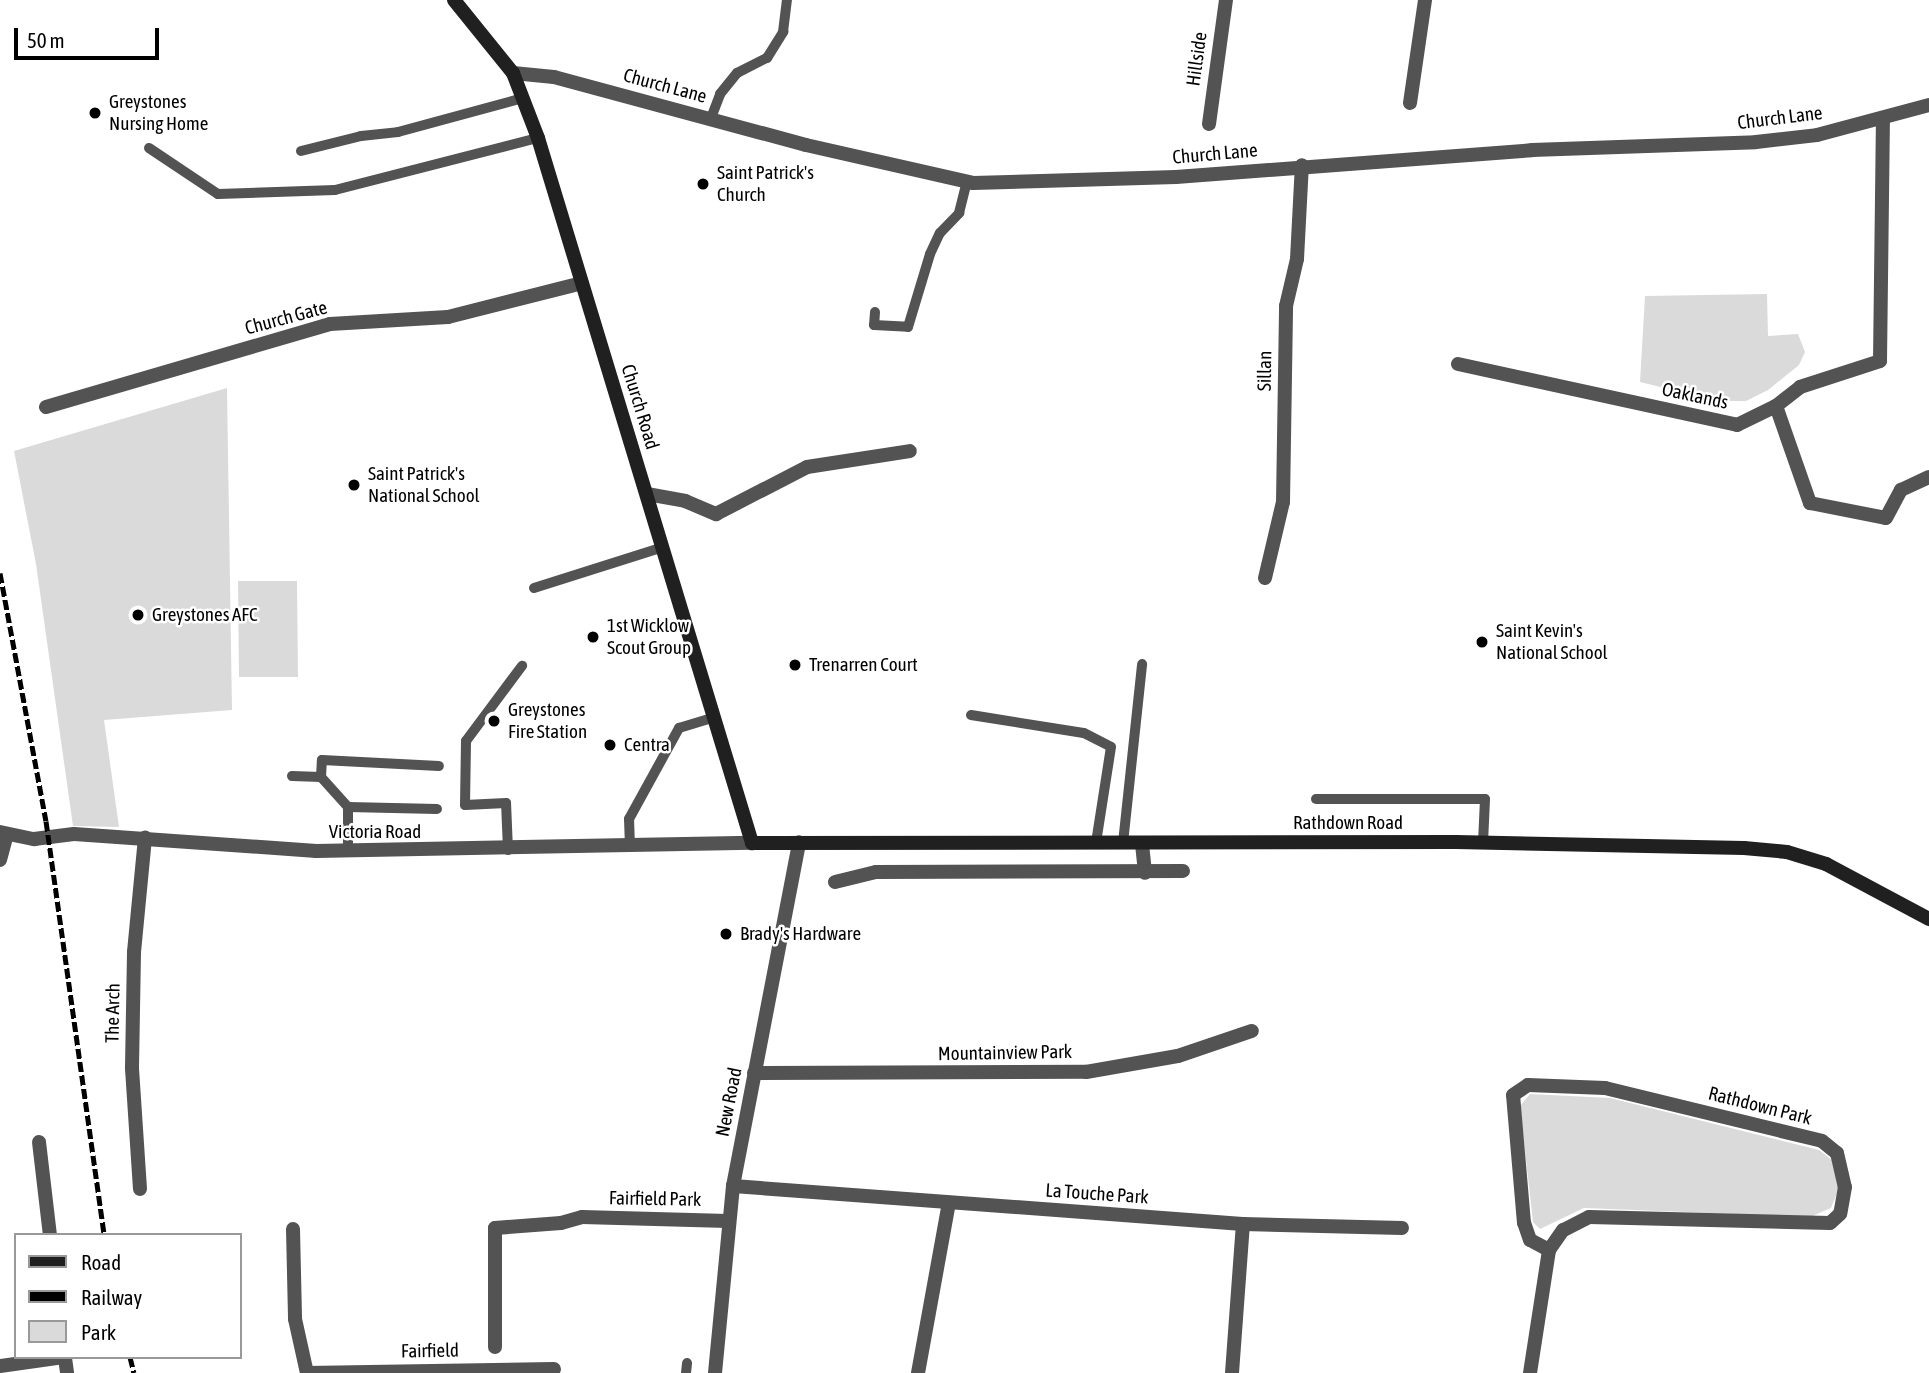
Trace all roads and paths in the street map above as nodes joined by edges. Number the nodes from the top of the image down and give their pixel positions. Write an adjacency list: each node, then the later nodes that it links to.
1 (454, 0): 5 (main road, Church Road)
2 (787, 0): 9 (lane)
3 (1226, 0): 11 (street, Hillside)
4 (1424, 0): 7 (street)
5 (513, 74): 6 (main road, Church Road); 9 (street, Church Lane)
6 (523, 98): 12 (main road, Church Road); 14 (lane)
7 (1410, 103)
8 (1929, 105): 10 (street, Church Lane)
9 (711, 118): 16 (street, Church Lane)
10 (1883, 118): 15 (street, Church Lane); 20 (street, Oaklands)
11 (1209, 124)
12 (538, 138): 13 (lane); 17 (main road, Church Road)
13 (149, 148)
14 (301, 151)
15 (1302, 165): 16 (street, Church Lane); 26 (street, Sillan)
16 (967, 182): 18 (lane)
17 (582, 283): 21 (street, Church Gate); 24 (main road, Church Road)
18 (875, 312)
19 (1458, 364): 20 (street, Oaklands)
20 (1776, 406): 23 (street)
21 (46, 407)
22 (911, 451): 24 (street)
23 (1929, 477)
24 (647, 494): 25 (main road, Church Road)
25 (663, 547): 27 (lane); 31 (main road, Church Road)
26 (1265, 578)
27 (534, 588)
28 (1142, 664): 43 (lane)
29 (522, 666): 47 (lane)
30 (971, 715): 42 (lane)
31 (714, 717): 41 (main road, Church Road); 46 (lane)
32 (439, 766): 34 (lane)
33 (292, 776): 34 (lane)
34 (321, 777): 36 (lane)
35 (1316, 799): 44 (lane)
36 (348, 807): 37 (lane); 48 (lane)
37 (437, 809)
38 (4, 833): 39 (street, Victoria Road); 49 (street)
39 (145, 838): 48 (street, Victoria Road); 58 (street, The Arch)
40 (799, 842): 41 (main road, Rathdown Road); 42 (main road, Rathdown Road); 55 (street, New Road)
41 (752, 843): 46 (street, Victoria Road)
42 (1096, 843): 43 (main road, Rathdown Road)
43 (1123, 843): 45 (main road, Rathdown Road)
44 (1483, 843): 45 (main road, Rathdown Road); 53 (main road, Rathdown Road)
45 (1142, 844): 51 (street)
46 (631, 847): 47 (street, Victoria Road)
47 (508, 849): 48 (street, Victoria Road)
48 (348, 851)
49 (0, 860)
50 (1183, 871): 51 (street)
51 (1145, 873): 52 (street)
52 (835, 882)
53 (1929, 919)
54 (1252, 1031): 55 (street, Mountainview Park)
55 (754, 1073): 57 (street, New Road)
56 (40, 1142): 64 (street)
57 (733, 1186): 59 (street, La Touche Park); 60 (street, New Road)
58 (140, 1189)
59 (949, 1203): 61 (street, La Touche Park); 72 (street)
60 (728, 1221): 66 (street, Fairfield Park); 71 (street, New Road)
61 (1243, 1224): 62 (street, La Touche Park); 73 (street)
62 (1402, 1228)
63 (293, 1229): 70 (street, Fairfield)
64 (50, 1233)
65 (1549, 1251): 65 (street, Rathdown Park); 74 (street)
66 (495, 1347)
67 (57, 1359): 68 (street)
68 (0, 1366)
69 (554, 1369): 70 (street, Fairfield)
70 (307, 1373)
71 (715, 1373)
72 (918, 1373)
73 (1232, 1373)
74 (1530, 1373)

